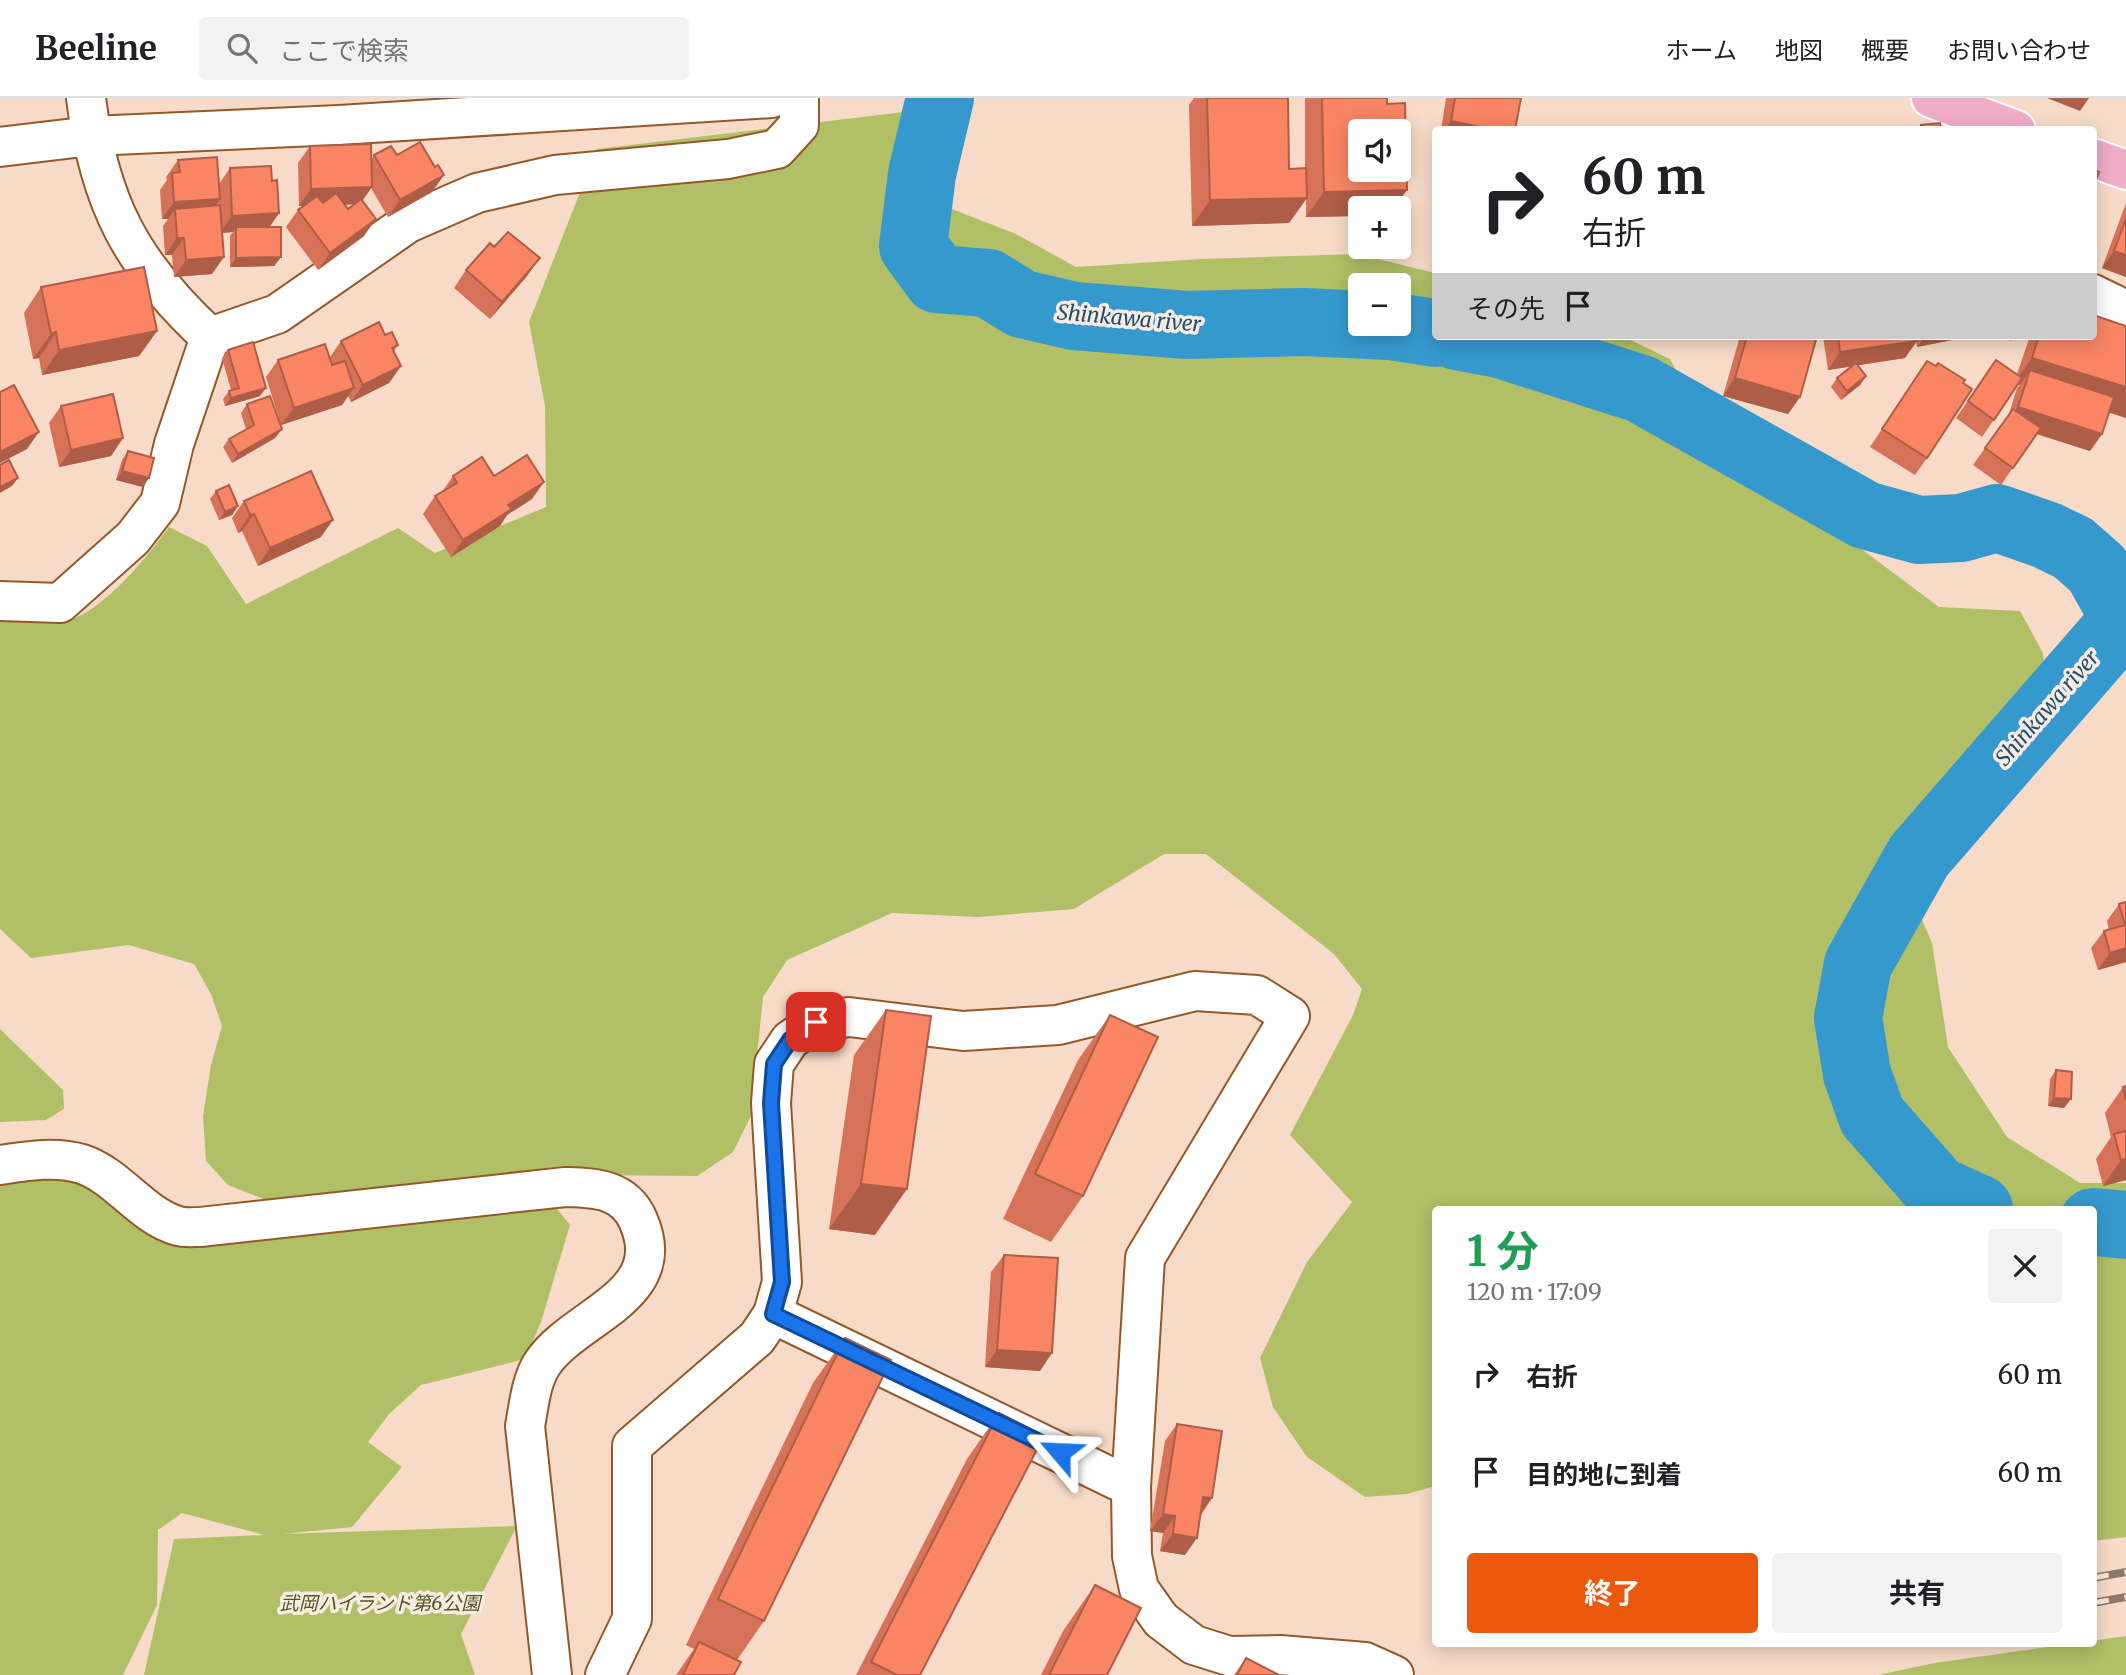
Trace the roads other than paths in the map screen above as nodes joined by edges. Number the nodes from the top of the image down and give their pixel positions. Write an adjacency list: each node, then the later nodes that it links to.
1 (86, 98): 6 (street)
2 (772, 98): 6 (street)
3 (799, 98): 12 (street)
4 (1931, 98): 5 (main road)
5 (2000, 126)
6 (91, 136): 7 (street); 12 (street)
7 (0, 147)
8 (2097, 159): 9 (main road)
9 (2126, 170)
10 (2097, 296): 11 (street)
11 (2126, 310)
12 (210, 337): 13 (street)
13 (0, 601)
14 (0, 1165): 17 (street)
15 (773, 1314): 16 (street); 16 (street); 18 (street)
16 (1131, 1486): 19 (street)
17 (552, 1675)
18 (605, 1675)
19 (1394, 1675)

